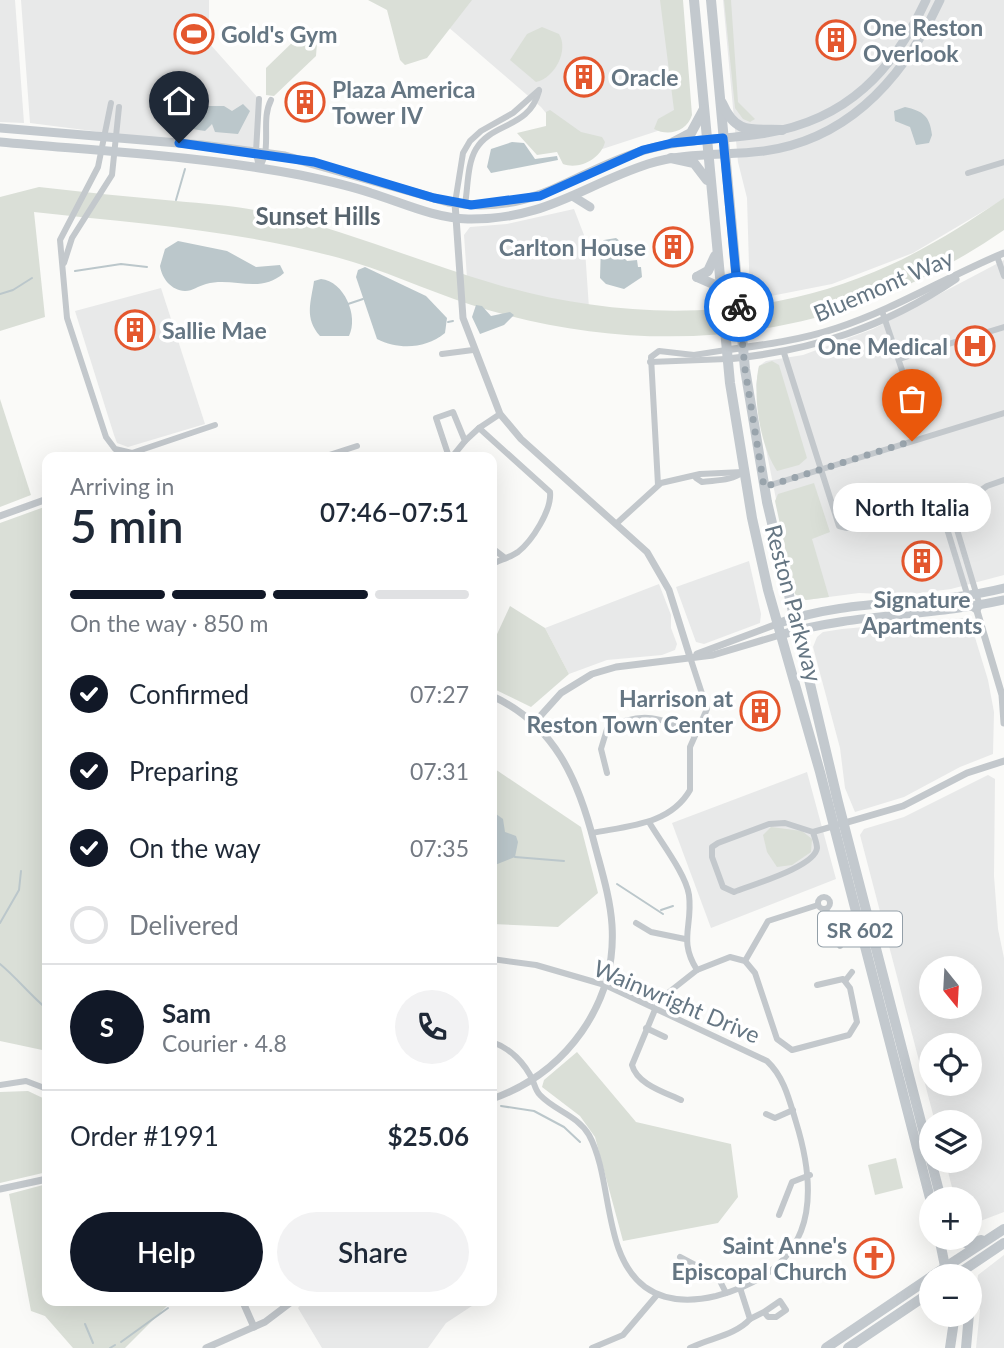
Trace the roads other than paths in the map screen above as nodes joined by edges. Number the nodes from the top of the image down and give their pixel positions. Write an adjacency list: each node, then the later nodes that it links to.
1 (694, 0): 10 (main road, Reston Parkway / SR 602)
2 (711, 0): 5 (main road, Reston Parkway / SR 602)
3 (926, 0): 12 (main road)
4 (940, 0): 22 (main road)
5 (719, 95): 12 (main road); 15 (main road, Reston Parkway / SR 602)
6 (260, 99): 21 (street)
7 (271, 100): 21 (street)
8 (111, 103): 13 (street)
9 (119, 107): 14 (street)
10 (704, 108): 16 (main road, Reston Parkway / SR 602); 18 (main road)
11 (0, 128): 13 (main road)
12 (782, 130): 15 (main road)
13 (106, 136): 14 (main road); 19 (street)
14 (117, 137): 20 (street); 21 (main road)
15 (723, 138): 16 (main road); 22 (main road, Reston Parkway / SR 602)
16 (706, 139): 18 (main road); 23 (main road, Reston Parkway / SR 602)
17 (0, 142): 19 (main road)
18 (672, 143): 31 (main road)
19 (103, 151): 20 (main road); 35 (street)
20 (117, 153): 26 (main road); 35 (street)
21 (261, 153): 26 (street); 31 (main road)
22 (724, 154): 23 (main road); 43 (main road, Reston Parkway / SR 602)
23 (707, 155): 24 (main road); 29 (main road, Reston Parkway / SR 602)
24 (671, 158): 28 (main road); 29 (main road)
25 (1004, 162): 27 (street)
26 (259, 168): 32 (main road)
27 (968, 173)
28 (593, 189): 30 (main road); 30 (main road)
29 (710, 189): 33 (main road, Reston Parkway / SR 602)
30 (574, 197): 32 (main road)
31 (460, 203): 31 (street); 32 (street)
32 (456, 218): 42 (street)
33 (717, 253): 38 (main road, Reston Parkway / SR 602); 38 (main road)
34 (1001, 254): 36 (street, Bluemont Way); 37 (street)
35 (62, 268): 55 (street)
36 (971, 268): 39 (street, Bluemont Way); 40 (street, Bluemont Way)
37 (1004, 276)
38 (721, 299): 46 (main road, Reston Parkway / SR 602)
39 (882, 311): 40 (street); 43 (street, Bluemont Way)
40 (886, 319): 44 (street, Bluemont Way); 47 (street)
41 (1004, 327): 47 (street)
42 (473, 350): 45 (street); 50 (street)
43 (744, 352): 44 (street, Bluemont Way); 46 (street, Bluemont Way); 64 (main road, Reston Parkway / SR 602)
44 (784, 353): 60 (street)
45 (442, 354)
46 (727, 355): 61 (main road, Reston Parkway / SR 602); 63 (street)
47 (899, 359): 48 (street)
48 (904, 373)
49 (1004, 413): 60 (street)
50 (500, 414): 52 (street); 68 (street)
51 (215, 425): 56 (street)
52 (479, 428): 53 (street); 70 (street)
53 (465, 441): 58 (street); 59 (street)
54 (358, 446): 57 (street)
55 (120, 452)
56 (135, 452)
57 (339, 452)
58 (449, 452)
59 (455, 452)
60 (820, 470): 64 (street); 66 (street)
61 (743, 472): 63 (street); 77 (main road, Reston Parkway / SR 602)
62 (1004, 480): 66 (street)
63 (658, 485): 68 (street)
64 (764, 487): 76 (main road, Reston Parkway / SR 602)
65 (42, 501): 67 (street)
66 (946, 510): 73 (street)
67 (0, 516)
68 (617, 523): 80 (street)
69 (497, 552): 70 (street)
70 (505, 558): 71 (street)
71 (497, 562)
72 (1004, 588): 73 (main road)
73 (972, 595): 75 (street); 76 (main road)
74 (1004, 600): 75 (main road)
75 (976, 608): 78 (main road); 83 (street)
76 (793, 618): 77 (main road); 78 (main road, Reston Parkway / SR 602)
77 (777, 624): 79 (main road, Reston Parkway / SR 602); 80 (street)
78 (796, 630): 79 (main road); 88 (main road, Reston Parkway / SR 602)
79 (780, 635): 80 (street); 88 (main road, Reston Parkway / SR 602)
80 (690, 657): 82 (street); 84 (street)
81 (497, 699): 82 (street)
82 (534, 723): 90 (street)
83 (1004, 723)
84 (695, 735): 86 (street); 87 (street)
85 (1004, 761): 88 (street)
86 (607, 773)
87 (649, 822): 90 (street); 94 (street)
88 (839, 825): 89 (street); 116 (main road, Reston Parkway / SR 602); 117 (main road, Reston Parkway / SR 602)
89 (813, 832): 89 (street)
90 (592, 833): 101 (street)
91 (818, 905): 92 (street); 92 (street); 97 (street)
92 (825, 909): 95 (street)
93 (636, 923): 94 (street)
94 (685, 939): 98 (street)
95 (840, 946)
96 (497, 960): 101 (street, Wainwright Drive)
97 (745, 961): 98 (street); 100 (street)
98 (697, 970): 103 (street)
99 (852, 972): 100 (street)
100 (845, 981): 102 (street)
101 (605, 985): 103 (street, Wainwright Drive); 107 (street)
102 (817, 985)
103 (654, 1007): 104 (street); 112 (street, Wainwright Drive)
104 (646, 1028): 105 (street); 111 (street)
105 (665, 1037)
106 (497, 1044): 107 (street)
107 (533, 1080): 110 (street); 133 (street)
108 (0, 1085): 109 (street)
109 (42, 1087)
110 (497, 1097)
111 (681, 1100)
112 (793, 1110): 113 (street); 114 (street, Wainwright Drive)
113 (766, 1114)
114 (810, 1175): 119 (street); 131 (street, Wainwright Drive)
115 (42, 1180): 118 (street)
116 (927, 1187)
117 (938, 1187)
118 (0, 1189)
119 (779, 1214)
120 (1004, 1228): 121 (main road)
121 (992, 1237): 122 (main road); 126 (main road)
122 (982, 1240)
123 (1004, 1242): 129 (main road)
124 (954, 1250): 126 (main road)
125 (680, 1257): 132 (street)
126 (956, 1260): 127 (main road); 128 (main road)
127 (952, 1264)
128 (957, 1264)
129 (974, 1264)
130 (919, 1285): 146 (main road)
131 (740, 1288): 132 (street, Wainwright Drive); 138 (street)
132 (726, 1293): 133 (street, Wainwright Drive)
133 (657, 1295): 142 (street)
134 (919, 1301): 147 (main road)
135 (245, 1306): 139 (street)
136 (287, 1306): 139 (street)
137 (764, 1312): 138 (street)
138 (750, 1319): 145 (street)
139 (254, 1327): 143 (street)
140 (954, 1327): 148 (main road)
141 (968, 1327): 149 (main road)
142 (606, 1346): 144 (street)
143 (206, 1348)
144 (592, 1348)
145 (691, 1348)
146 (826, 1348)
147 (848, 1348)
148 (950, 1348)
149 (966, 1348)

